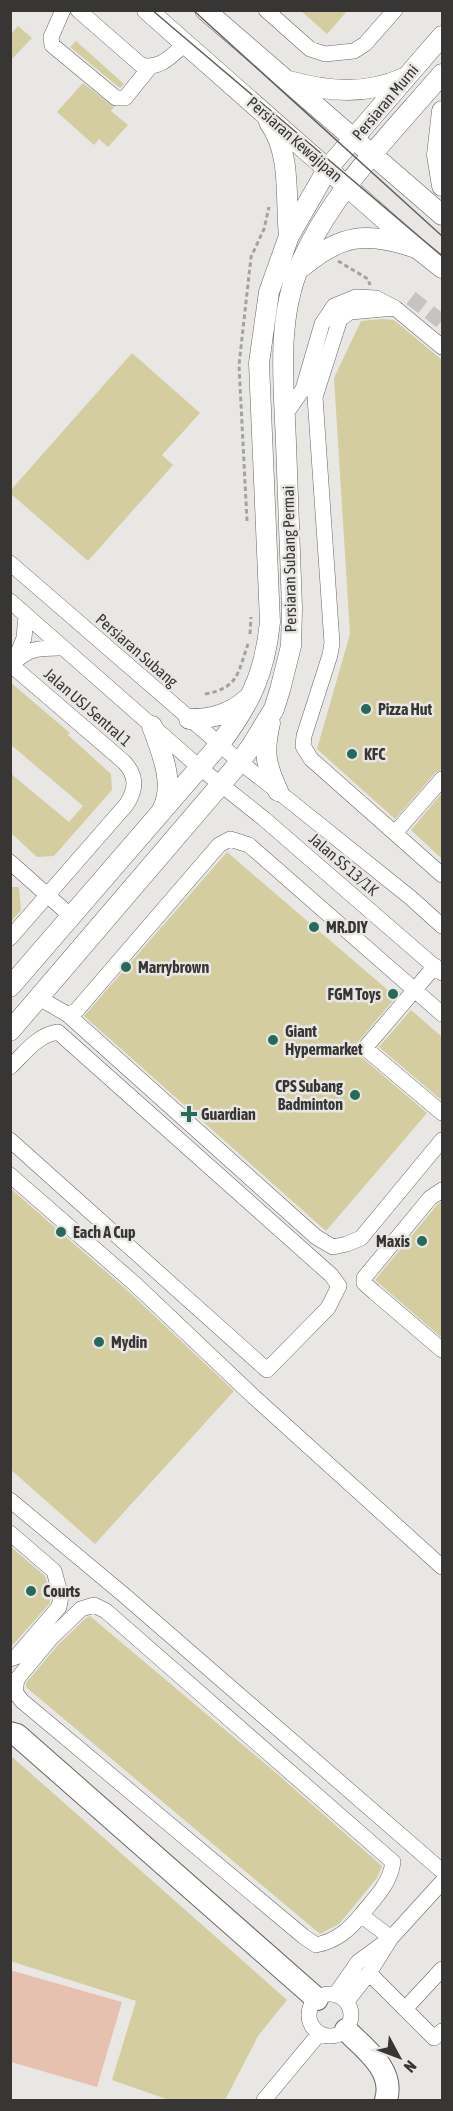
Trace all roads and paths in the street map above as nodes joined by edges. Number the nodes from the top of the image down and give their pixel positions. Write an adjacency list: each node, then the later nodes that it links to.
1 (63, 10): 9 (street)
2 (78, 10): 9 (street)
3 (147, 10): 8 (main road, Persiaran Kewajipan)
4 (205, 10): 12 (main road)
5 (266, 10): 6 (street)
6 (395, 10)
7 (442, 36): 11 (main road, Persiaran Murni)
8 (186, 44): 9 (street); 13 (main road, Persiaran Kewajipan)
9 (150, 67)
10 (442, 74): 16 (main road, Persiaran Murni)
11 (406, 77): 12 (main road); 15 (main road, Persiaran Murni)
12 (284, 79): 15 (main road)
13 (260, 109): 17 (main road, Persiaran Kewajipan); 21 (main road)
14 (442, 111): 19 (main road)
15 (353, 140): 16 (main road); 17 (main road, Persiaran Murni)
16 (372, 155): 18 (main road, Persiaran Murni); 20 (main road)
17 (328, 168): 18 (main road, Persiaran Kewajipan); 21 (main road, Persiaran Subang Permai)
18 (347, 185): 22 (main road, Persiaran Kewajipan); 25 (main road, Persiaran Subang Permai)
19 (442, 186)
20 (442, 215)
21 (289, 236): 35 (main road, Persiaran Subang Permai)
22 (418, 249): 24 (main road, Persiaran Kewajipan); 25 (main road)
23 (331, 258): 26 (path)
24 (442, 268)
25 (298, 270): 29 (main road, Persiaran Subang Permai)
26 (376, 298): 27 (street); 29 (street)
27 (395, 308): 28 (street); 46 (street)
28 (442, 347)
29 (285, 415): 36 (main road, Persiaran Subang Permai)
30 (10, 564): 37 (street, Persiaran Subang)
31 (10, 602): 32 (street)
32 (26, 616): 33 (street); 34 (street)
33 (63, 648): 34 (street); 38 (street)
34 (11, 664): 49 (street, Jalan USJ Sentral 1)
35 (253, 693): 37 (main road); 39 (main road, Persiaran Subang Permai)
36 (274, 709): 40 (main road, Persiaran Subang Permai); 44 (main road)
37 (189, 719): 39 (street, Persiaran Subang)
38 (152, 726): 41 (street); 45 (main road)
39 (219, 745): 40 (street, Persiaran Subang); 41 (main road, Persiaran Subang Permai)
40 (240, 762): 43 (main road, Persiaran Subang Permai); 44 (street, Jalan SS 13/1K)
41 (200, 768): 43 (street); 45 (main road, Persiaran Subang Permai)
42 (442, 779): 46 (street)
43 (221, 784): 53 (street, Jalan SS 13/1K); 56 (main road, Persiaran Subang Permai)
44 (278, 791): 51 (street, Jalan SS 13/1K)
45 (158, 818): 50 (main road, Persiaran Subang Permai)
46 (395, 833): 48 (street)
47 (10, 862): 49 (street)
48 (442, 875)
49 (47, 895): 50 (street); 52 (street, Jalan USJ Sentral 1)
50 (72, 917): 54 (main road, Persiaran Subang Permai)
51 (442, 926)
52 (10, 938)
53 (439, 969): 55 (street)
54 (10, 987)
55 (415, 990): 57 (street); 58 (street); 62 (street)
56 (39, 998): 57 (street); 59 (main road, Persiaran Subang Permai)
57 (67, 1014): 64 (street)
58 (442, 1014)
59 (13, 1028): 60 (street)
60 (36, 1041): 61 (street); 63 (street)
61 (10, 1067)
62 (442, 1113)
63 (10, 1140)
64 (442, 1140)
65 (10, 1175): 70 (street)
66 (442, 1190): 67 (street)
67 (442, 1350)
68 (10, 1500): 73 (street)
69 (10, 1533): 71 (street)
70 (442, 1567)
71 (10, 1659)
72 (10, 1733): 79 (highway)
73 (442, 1872)
74 (442, 1882): 76 (street)
75 (361, 1915): 75 (street); 76 (street)
76 (391, 1938): 78 (street); 79 (street)
77 (442, 1969): 80 (street)
78 (369, 1973): 79 (street); 80 (street)
79 (333, 1998): 81 (street); 83 (street)
80 (405, 2009): 82 (street)
81 (346, 2030): 83 (street); 85 (highway)
82 (442, 2031)
83 (319, 2034): 84 (street)
84 (264, 2100)
85 (386, 2100)

